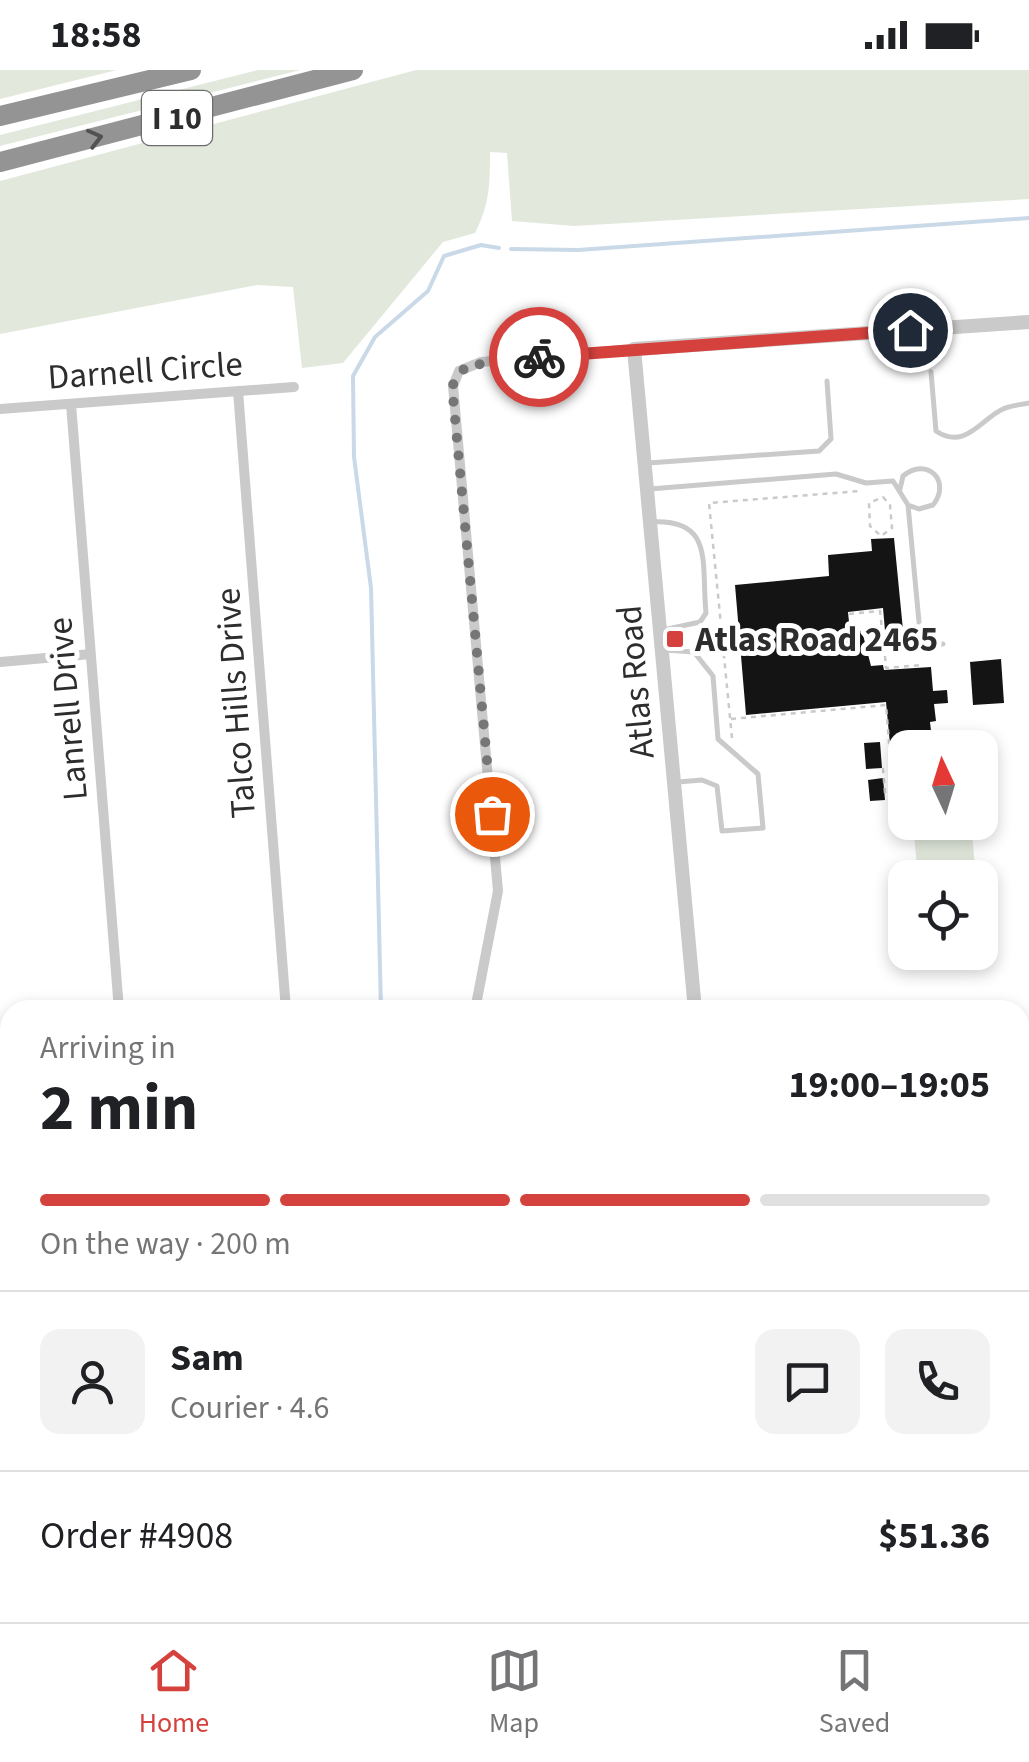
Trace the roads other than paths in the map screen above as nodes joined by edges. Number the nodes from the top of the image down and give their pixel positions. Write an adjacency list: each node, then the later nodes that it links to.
1 (190, 70): 3 (highway, I 10)
2 (353, 70): 4 (highway, I 10, one-way to 2)
3 (0, 116)
4 (0, 162)
5 (1029, 322): 6 (street)
6 (634, 349): 14 (street, Atlas Road); 29 (street)
7 (931, 372): 11 (lane)
8 (827, 381): 14 (lane)
9 (294, 387): 10 (street, Darnell Circle)
10 (238, 391): 12 (street, Darnell Circle); 28 (street, Talco Hills Drive)
11 (1029, 403)
12 (70, 404): 13 (street, Darnell Circle); 24 (street, Lanrell Drive)
13 (0, 409)
14 (645, 463): 15 (street, Atlas Road)
15 (647, 489): 16 (lane); 18 (street, Atlas Road)
16 (900, 489): 17 (lane); 17 (lane)
17 (908, 505): 20 (lane)
18 (650, 522): 19 (street, Atlas Road); 19 (lane)
19 (660, 631): 23 (street, Atlas Road)
20 (921, 644): 21 (lane); 22 (lane)
21 (943, 644)
22 (888, 646)
23 (662, 651): 26 (street, Atlas Road); 26 (lane)
24 (90, 654): 25 (street); 27 (street, Lanrell Drive)
25 (0, 662)
26 (674, 782): 30 (street, Atlas Road)
27 (118, 1000)
28 (285, 1000)
29 (477, 1000)
30 (694, 1000)

